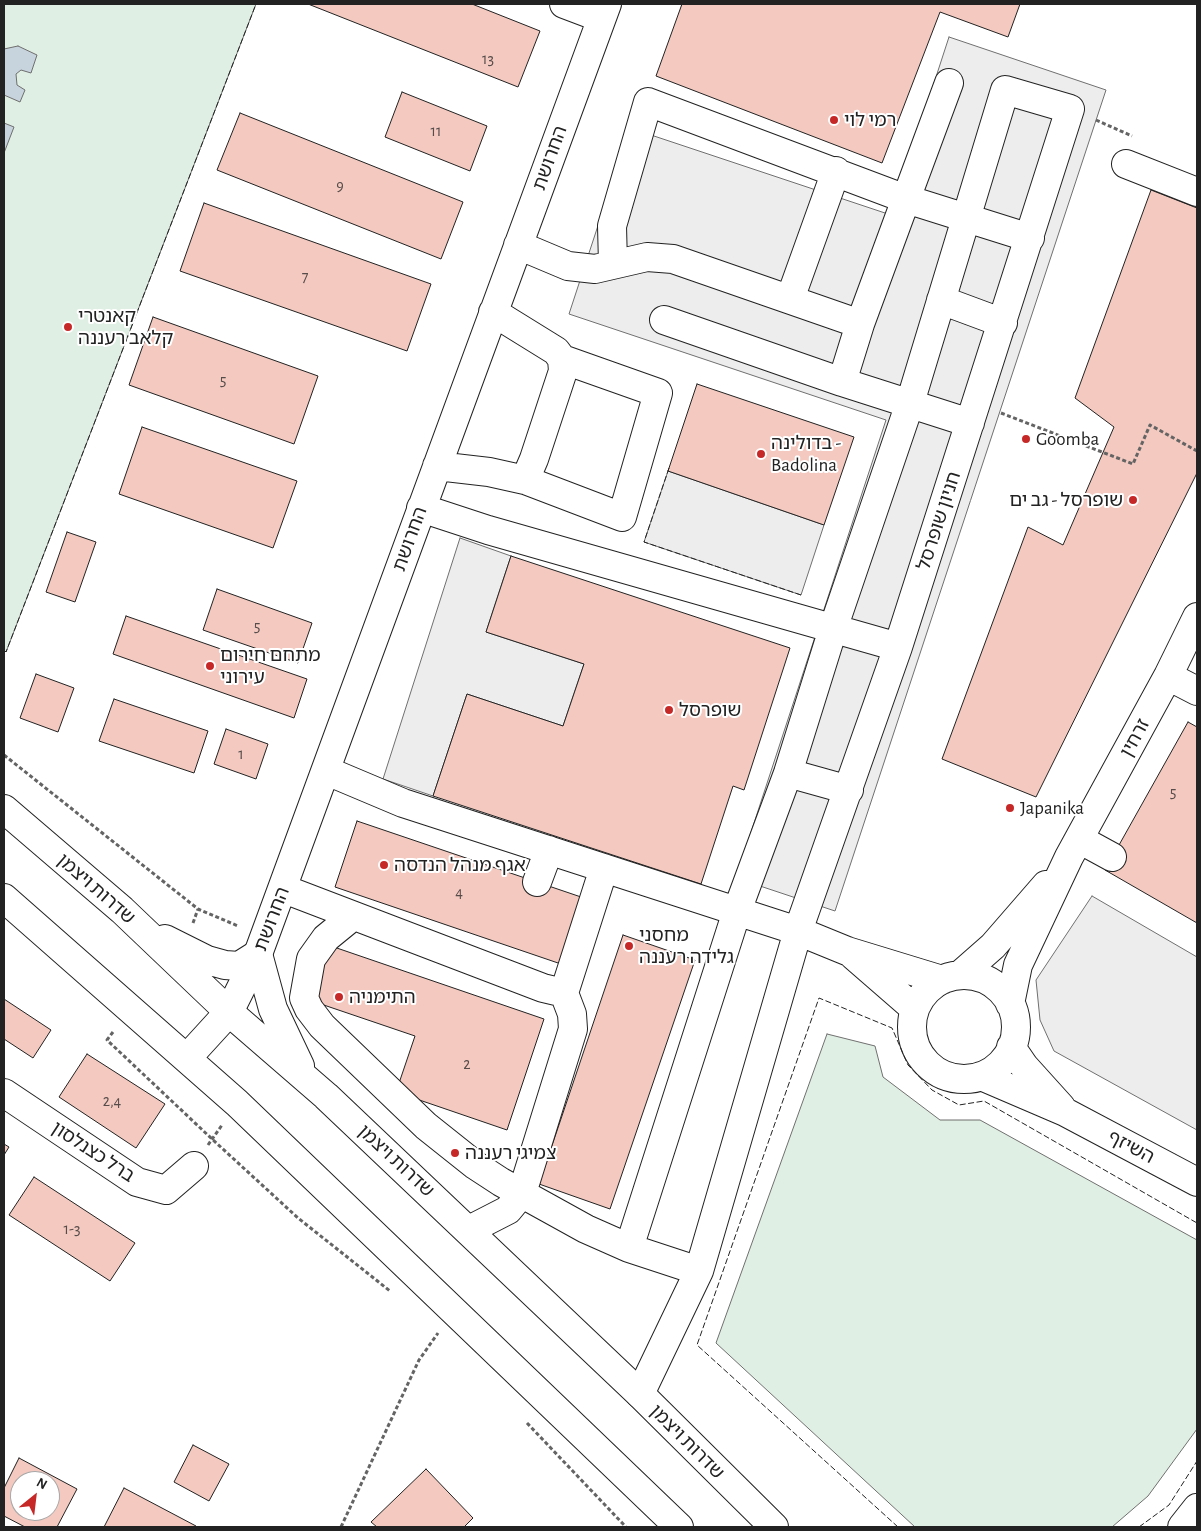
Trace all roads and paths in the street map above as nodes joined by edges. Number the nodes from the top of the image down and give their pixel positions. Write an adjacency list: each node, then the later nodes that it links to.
1 (564, 4): 2 (street)
2 (604, 11): 12 (street, החרושת)
3 (949, 83): 9 (street)
4 (1070, 109): 5 (path); 10 (street); 11 (street, חניון שופרסל)
5 (1134, 137)
6 (1126, 164): 8 (street)
7 (836, 171): 9 (street); 13 (street); 14 (street)
8 (1197, 192)
9 (906, 199): 10 (street); 19 (street)
10 (966, 220): 11 (street); 15 (street)
11 (1030, 238): 18 (street, חניון שופרסל)
12 (518, 245): 13 (street); 16 (street, החרושת)
13 (613, 264): 14 (street)
14 (790, 299): 19 (street)
15 (942, 300): 18 (street); 22 (street)
16 (493, 312): 20 (street); 25 (street, החרושת)
17 (664, 320): 21 (street)
18 (1003, 323): 23 (street, חניון שופרסל)
19 (860, 324): 21 (street)
20 (562, 360): 26 (street); 26 (street)
21 (842, 382): 22 (street)
22 (910, 403): 23 (street); 28 (street)
23 (973, 413): 24 (path); 30 (street, חניון שופרסל)
24 (1197, 450)
25 (437, 466): 26 (street); 27 (street, החרושת)
26 (525, 480)
27 (421, 508): 28 (street); 34 (street, החרושת)
28 (833, 629): 30 (street); 35 (street)
29 (1195, 629): 31 (street, זרחין)
30 (898, 647): 36 (street, חניון שופרסל)
31 (1168, 676): 32 (street); 38 (street, זרחין)
32 (1197, 691)
33 (4, 755): 49 (path)
34 (327, 771): 39 (street); 43 (street, החרושת)
35 (788, 773): 36 (street); 46 (street)
36 (849, 790): 48 (street, חניון שופרסל)
37 (4, 809): 45 (street, שדרות ויצמן)
38 (1074, 848): 40 (street); 51 (street, זרחין); 53 (street, זרחין)
39 (549, 850): 41 (street); 42 (street)
40 (1112, 857)
41 (604, 868): 46 (street); 52 (street)
42 (537, 882)
43 (284, 889): 47 (street); 49 (street, החרושת)
44 (4, 898): 58 (street)
45 (122, 910): 49 (street); 55 (street, שדרות ויצמן)
46 (737, 911): 48 (street); 69 (street)
47 (353, 916): 52 (street); 67 (street)
48 (798, 931): 50 (street); 70 (street, חניון שופרסל)
49 (262, 946): 55 (street, החרושת); 61 (street)
50 (847, 951): 51 (street); 54 (street)
51 (951, 978): 53 (street); 54 (street)
52 (564, 993): 67 (street)
53 (1010, 1004): 57 (street)
54 (915, 1008): 59 (street)
55 (229, 1012): 58 (street, החרושת); 61 (street, שדרות ויצמן)
56 (116, 1028): 64 (path)
57 (1011, 1047): 59 (street); 63 (street, השיזף)
58 (187, 1058): 62 (street)
59 (981, 1076): 63 (street, השיזף)
60 (4, 1093): 65 (street, ברל כצנלסון)
61 (326, 1096): 68 (street, שדרות ויצמן)
62 (237, 1103): 64 (path); 80 (street)
63 (1065, 1112): 66 (street, השיזף)
64 (212, 1140): 65 (path); 71 (path)
65 (194, 1166)
66 (1197, 1182)
67 (522, 1193): 68 (street); 69 (street)
68 (469, 1230): 75 (street, שדרות ויצמן)
69 (629, 1248): 70 (street)
70 (699, 1271): 75 (street, חניון שופרסל)
71 (395, 1295)
72 (432, 1325): 73 (path)
73 (446, 1338)
74 (419, 1360): 78 (path)
75 (640, 1394): 81 (street, שדרות ויצמן)
76 (526, 1422): 79 (path)
77 (1197, 1508): 82 (street)
78 (341, 1527)
79 (626, 1527)
80 (679, 1527)
81 (774, 1527)
82 (1182, 1527)

